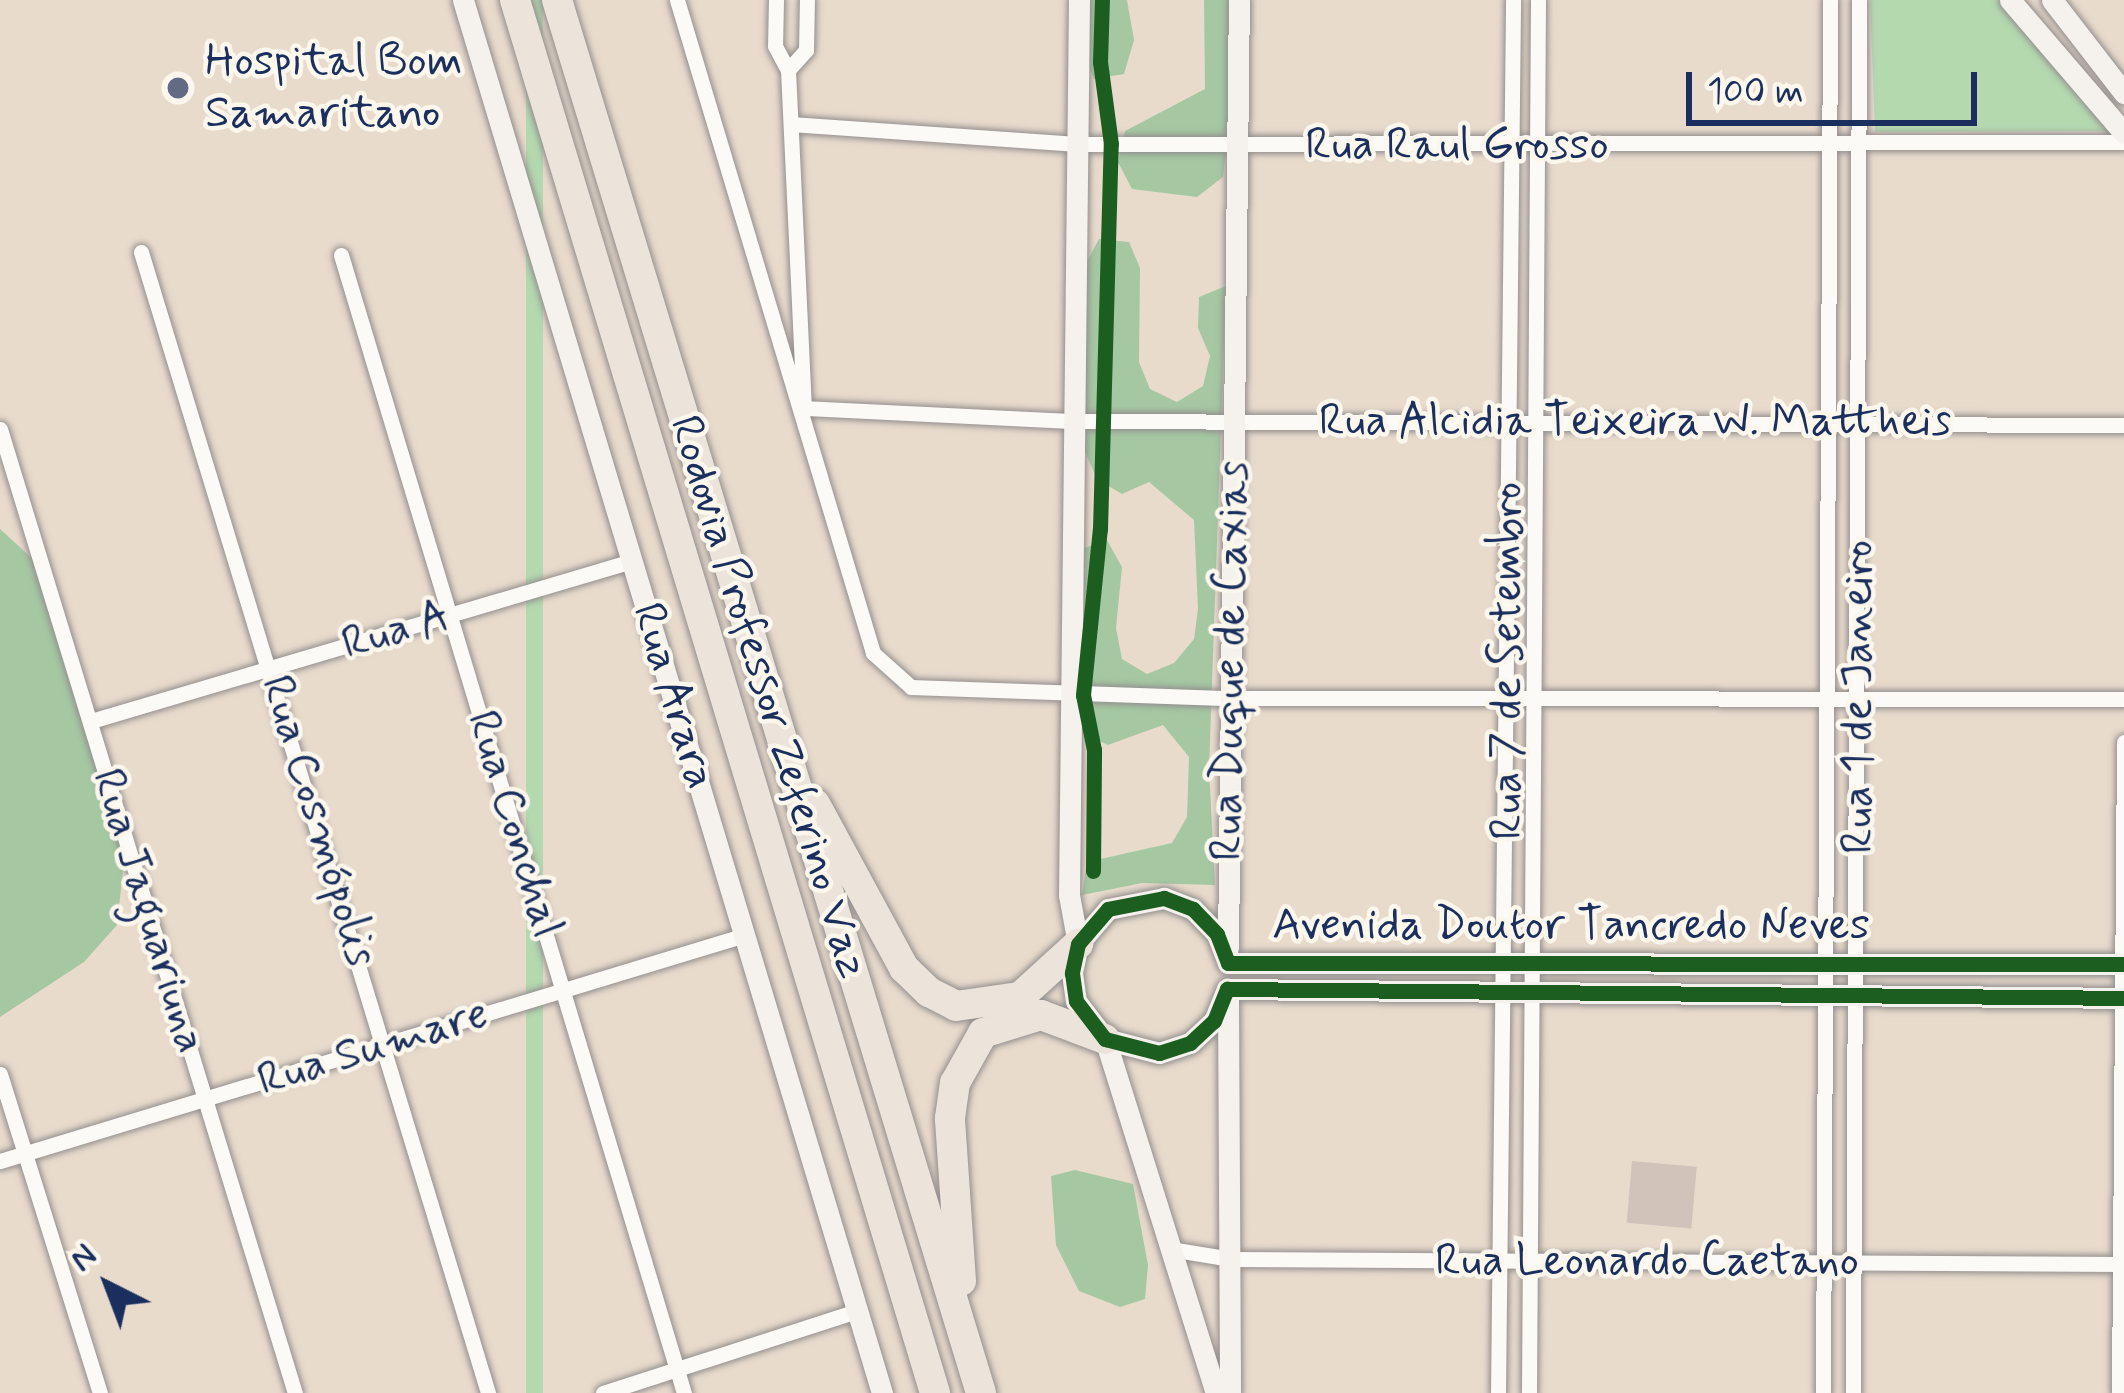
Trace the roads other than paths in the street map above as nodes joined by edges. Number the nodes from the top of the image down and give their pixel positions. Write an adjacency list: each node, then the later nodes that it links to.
1 (463, 0): 36 (street, Rua Arara)
2 (514, 0): 86 (highway, Rodovia Professor Zeferino Vaz)
3 (557, 0): 47 (highway, Rodovia Professor Zeferino Vaz)
4 (677, 0): 27 (street)
5 (776, 0): 15 (street)
6 (807, 0): 15 (street)
7 (1078, 0): 19 (street)
8 (1239, 0): 22 (street, Rua Duque de Caxias)
9 (1513, 0): 23 (street, Rua 7 de Setembro)
10 (1538, 0): 24 (street, Rua 7 de Setembro)
11 (1830, 0): 20 (street, Rua 1 de Janeiro)
12 (1859, 0): 21 (street, Rua 1 de Janeiro)
13 (2010, 0): 18 (street)
14 (2052, 0): 16 (street)
15 (788, 70): 17 (street)
16 (2124, 93)
17 (790, 124): 19 (street, Rua Raul Grosso); 27 (street)
18 (2124, 137): 21 (street, Rua Raul Grosso)
19 (1077, 144): 22 (street, Rua Raul Grosso); 29 (street)
20 (1830, 145): 21 (street, Rua Raul Grosso); 24 (street, Rua Raul Grosso); 32 (street, Rua 1 de Janeiro)
21 (1859, 145): 33 (street, Rua 1 de Janeiro)
22 (1237, 146): 23 (street, Rua Raul Grosso); 28 (street, Rua Duque de Caxias)
23 (1512, 148): 24 (street, Rua Raul Grosso); 30 (street, Rua 7 de Setembro)
24 (1538, 148): 31 (street, Rua 7 de Setembro)
25 (140, 252): 38 (street, Rua Cosmópolis)
26 (341, 255): 37 (street, Rua Conchal)
27 (804, 409): 29 (street, Rua Alcidia Teixeira W. Mattheis); 40 (street)
28 (1234, 418): 29 (street, Rua Alcidia Teixeira W. Mattheis); 30 (street, Rua Alcidia Teixeira W. Mattheis); 44 (street, Rua Duque de Caxias)
29 (1074, 421): 40 (street)
30 (1509, 421): 31 (street, Rua Alcidia Teixeira W. Mattheis); 43 (street, Rua 7 de Setembro)
31 (1537, 421): 32 (street, Rua Alcidia Teixeira W. Mattheis); 42 (street, Rua 7 de Setembro)
32 (1828, 423): 33 (street, Rua Alcidia Teixeira W. Mattheis); 39 (street, Rua 1 de Janeiro)
33 (1859, 423): 34 (street, Rua Alcidia Teixeira W. Mattheis); 41 (street, Rua 1 de Janeiro)
34 (2124, 425)
35 (0, 429): 46 (street, Rua Jaguariuna)
36 (632, 561): 37 (street, Rua A); 49 (street, Rua Arara)
37 (451, 615): 38 (street, Rua A); 58 (street, Rua Conchal)
38 (272, 668): 46 (street, Rua A); 65 (street, Rua Cosmópolis)
39 (1826, 694): 41 (street); 42 (street); 51 (street, Rua 1 de Janeiro)
40 (1071, 695): 44 (street); 50 (street)
41 (1858, 695): 45 (street); 52 (street, Rua 1 de Janeiro)
42 (1535, 696): 43 (street); 54 (street, Rua 7 de Setembro)
43 (1507, 697): 44 (street); 53 (street, Rua 7 de Setembro)
44 (1230, 698): 55 (street, Rua Duque de Caxias)
45 (2124, 699)
46 (91, 722): 67 (street, Rua Jaguariuna)
47 (779, 734): 50 (highway); 78 (highway, Rodovia Professor Zeferino Vaz)
48 (2124, 742): 56 (street)
49 (745, 935): 58 (street, Rua Sumare); 77 (street, Rua Arara)
50 (1078, 944): 55 (street, Avenida Doutor Tancredo Neves); 64 (street)
51 (1826, 961): 52 (street, Avenida Doutor Tancredo Neves); 54 (street, Avenida Doutor Tancredo Neves); 61 (street, Rua 1 de Janeiro)
52 (1858, 961): 56 (street, Avenida Doutor Tancredo Neves); 62 (street, Rua 1 de Janeiro)
53 (1505, 962): 54 (street, Avenida Doutor Tancredo Neves); 55 (street, Avenida Doutor Tancredo Neves); 59 (street, Rua 7 de Setembro)
54 (1534, 962): 60 (street, Rua 7 de Setembro)
55 (1228, 963): 57 (street, Rua Duque de Caxias)
56 (2123, 964): 63 (street)
57 (1227, 989): 59 (street, Avenida Doutor Tancredo Neves); 64 (street, Avenida Doutor Tancredo Neves); 71 (street, Rua Duque de Caxias)
58 (563, 990): 65 (street, Rua Sumare); 79 (street, Rua Conchal)
59 (1505, 992): 60 (street, Avenida Doutor Tancredo Neves); 72 (street, Rua 7 de Setembro)
60 (1534, 993): 61 (street, Avenida Doutor Tancredo Neves); 73 (street, Rua 7 de Setembro)
61 (1826, 996): 62 (street, Avenida Doutor Tancredo Neves); 74 (street, Rua 1 de Janeiro)
62 (1858, 996): 63 (street, Avenida Doutor Tancredo Neves); 75 (street, Rua 1 de Janeiro)
63 (2123, 998): 76 (street)
64 (1105, 1040): 70 (street); 78 (highway)
65 (384, 1044): 67 (street, Rua Sumare); 82 (street, Rua Cosmópolis)
66 (0, 1074): 68 (street)
67 (206, 1099): 68 (street, Rua Sumare); 81 (street, Rua Jaguariuna)
68 (25, 1154): 69 (street, Rua Sumare); 80 (street)
69 (0, 1161)
70 (1171, 1249): 71 (street, Rua Leonardo Caetano); 88 (street)
71 (1231, 1259): 72 (street, Rua Leonardo Caetano); 89 (street, Rua Duque de Caxias)
72 (1503, 1261): 73 (street, Rua Leonardo Caetano); 90 (street, Rua 7 de Setembro)
73 (1531, 1261): 74 (street, Rua Leonardo Caetano); 91 (street, Rua 7 de Setembro)
74 (1824, 1262): 75 (street, Rua Leonardo Caetano); 92 (street, Rua 1 de Janeiro)
75 (1854, 1263): 76 (street, Rua Leonardo Caetano); 93 (street, Rua 1 de Janeiro)
76 (2122, 1264): 94 (street)
77 (856, 1311): 79 (street); 85 (street, Rua Arara)
78 (964, 1334): 87 (highway, Rodovia Professor Zeferino Vaz)
79 (677, 1371): 83 (street); 84 (street, Rua Conchal)
80 (100, 1393)
81 (295, 1393)
82 (488, 1393)
83 (603, 1393)
84 (684, 1393)
85 (882, 1393)
86 (935, 1393)
87 (982, 1393)
88 (1216, 1393)
89 (1229, 1393)
90 (1498, 1393)
91 (1529, 1393)
92 (1823, 1393)
93 (1852, 1393)
94 (2119, 1393)

